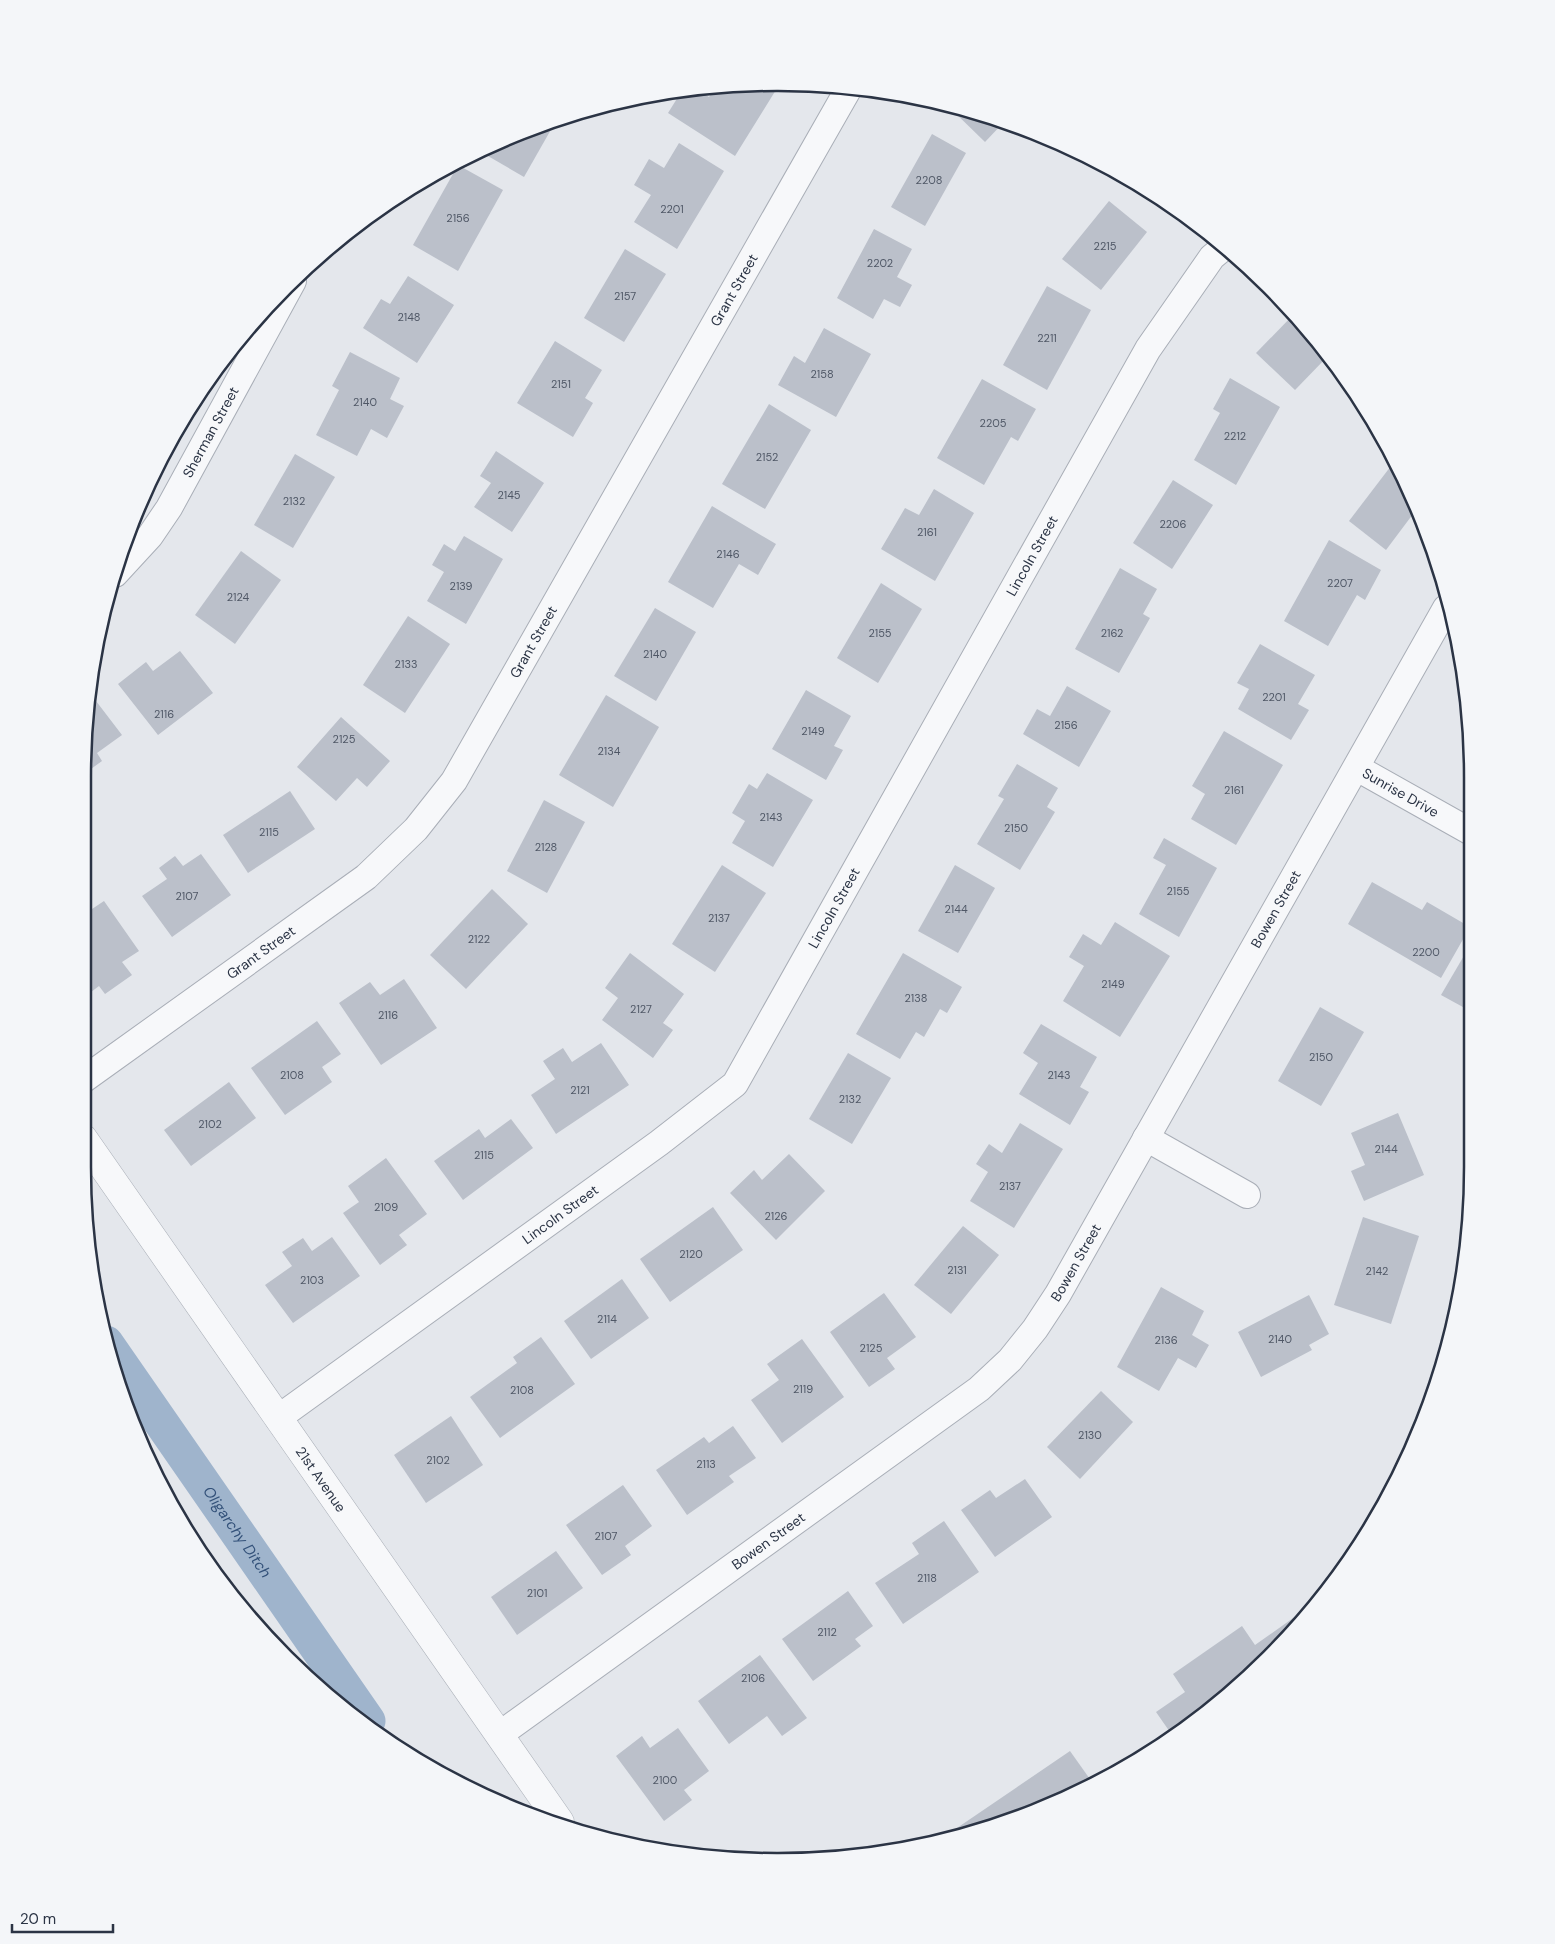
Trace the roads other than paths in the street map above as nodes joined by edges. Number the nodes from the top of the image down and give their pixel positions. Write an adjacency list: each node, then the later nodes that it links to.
1 (845, 95): 8 (street, Grant Street)
2 (1218, 252): 12 (street, Lincoln Street)
3 (275, 311): 4 (street, Sherman Street)
4 (127, 561)
5 (1443, 613): 6 (street, Bowen Street)
6 (1357, 768): 7 (street, Sunrise Drive); 9 (street, Bowen Street)
7 (1464, 828)
8 (91, 1074)
9 (1146, 1138): 11 (street); 13 (street, Bowen Street)
10 (91, 1149): 12 (street, 21st Avenue)
11 (1247, 1196)
12 (278, 1418): 13 (street, 21st Avenue)
13 (499, 1735): 14 (street, 21st Avenue)
14 (555, 1815)

